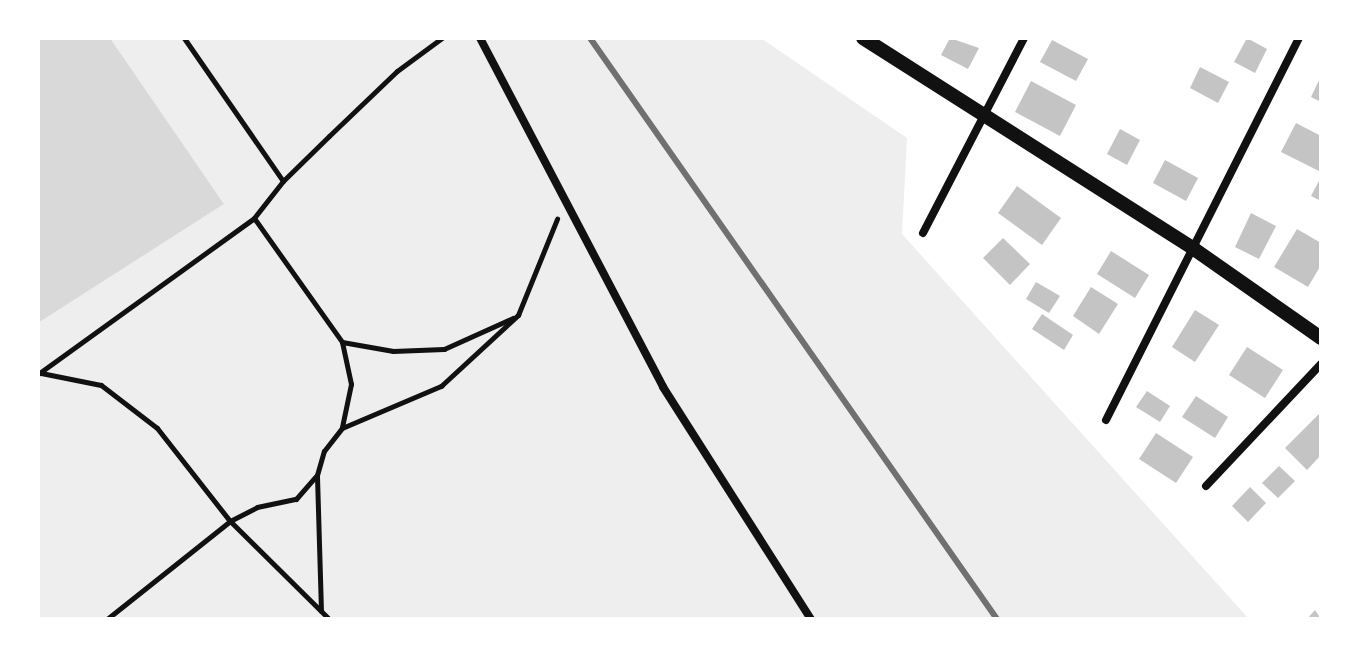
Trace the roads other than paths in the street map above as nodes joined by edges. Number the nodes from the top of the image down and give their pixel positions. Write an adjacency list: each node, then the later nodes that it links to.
1 (480, 38): 12 (street)
2 (863, 38): 5 (street)
3 (1024, 38): 5 (street)
4 (1299, 38): 7 (street)
5 (984, 119): 6 (street); 7 (street)
6 (923, 233)
7 (1194, 249): 8 (street); 10 (street)
8 (1321, 338)
9 (1321, 364): 11 (street)
10 (1106, 420)
11 (1206, 486)
12 (811, 619)

